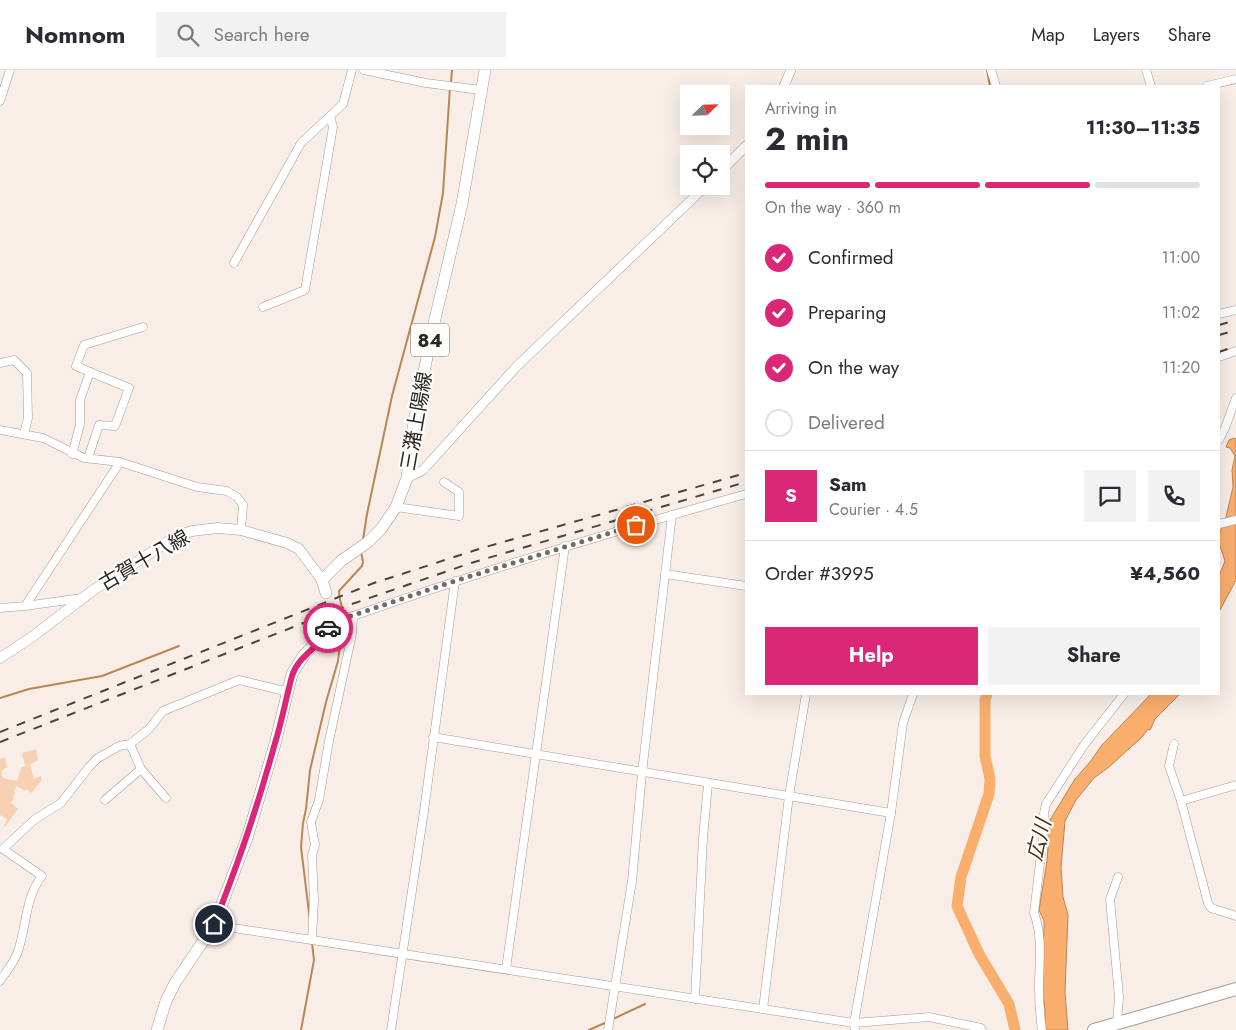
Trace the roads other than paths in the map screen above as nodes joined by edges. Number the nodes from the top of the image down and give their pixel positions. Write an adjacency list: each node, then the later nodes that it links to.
1 (10, 70): 14 (street)
2 (352, 70): 15 (street)
3 (364, 70): 13 (street)
4 (485, 70): 13 (main road, 三潴上陽線 / 84)
5 (791, 70): 9 (street)
6 (991, 70): 10 (street)
7 (1146, 70): 11 (street)
8 (1236, 79): 12 (street)
9 (784, 85)
10 (996, 85)
11 (1150, 85)
12 (1211, 85)
13 (481, 90): 35 (main road, 三潴上陽線 / 84)
14 (0, 101)
15 (330, 116): 19 (street); 20 (street)
16 (745, 147): 17 (street)
17 (730, 162)
18 (697, 195): 35 (street)
19 (234, 263)
20 (263, 307)
21 (1236, 310): 22 (street)
22 (1220, 314)
23 (143, 326): 27 (street)
24 (1236, 351): 25 (street)
25 (1220, 356)
26 (0, 363): 30 (street)
27 (90, 372): 32 (street); 33 (street)
28 (1236, 398): 31 (street)
29 (0, 430): 30 (street)
30 (24, 434): 32 (street)
31 (1220, 438)
32 (72, 454): 33 (street)
33 (88, 458): 34 (street)
34 (120, 462): 42 (street); 50 (street)
35 (407, 478): 38 (main road, 三潴上陽線 / 84)
36 (444, 482): 38 (street)
37 (745, 494): 39 (street)
38 (396, 507): 45 (main road, 三潴上陽線 / 84)
39 (672, 515): 43 (street); 44 (street)
40 (1236, 520): 41 (street)
41 (1220, 524)
42 (241, 530): 45 (main road, 古賀十八線); 49 (main road, 古賀十八線)
43 (565, 546): 46 (street); 63 (street)
44 (665, 574): 47 (street); 65 (street)
45 (322, 580): 48 (main road)
46 (455, 581): 53 (street); 60 (street)
47 (745, 586)
48 (326, 593)
49 (82, 598): 50 (street); 55 (main road, 古賀十八線)
50 (25, 606): 51 (street)
51 (0, 608)
52 (330, 609): 54 (main road)
53 (353, 616): 54 (street); 76 (street)
54 (330, 623): 56 (main road)
55 (0, 658)
56 (289, 692): 61 (street); 75 (main road)
57 (806, 695): 68 (street)
58 (913, 695): 72 (street)
59 (1123, 695): 90 (street)
60 (433, 737): 63 (street); 77 (street)
61 (130, 744): 64 (street); 79 (street)
62 (1174, 744): 71 (street)
63 (535, 754): 65 (street); 78 (street)
64 (141, 769): 69 (street); 70 (street)
65 (642, 773): 66 (street); 80 (street)
66 (708, 784): 68 (street); 82 (street)
67 (1236, 785): 71 (street)
68 (789, 796): 72 (street); 83 (street)
69 (166, 798)
70 (105, 800)
71 (1181, 801): 74 (street)
72 (891, 813): 84 (street)
73 (1118, 877): 85 (street)
74 (1236, 916)
75 (214, 924): 76 (street); 86 (main road)
76 (312, 940): 77 (street)
77 (402, 953): 78 (street); 87 (street)
78 (506, 969): 80 (street)
79 (0, 981)
80 (614, 986): 82 (street); 88 (street)
81 (1236, 989): 85 (highway)
82 (695, 999): 83 (street)
83 (763, 1009): 84 (street)
84 (855, 1026): 89 (street)
85 (1110, 1026): 91 (highway)
86 (157, 1030)
87 (391, 1030)
88 (608, 1030)
89 (982, 1030)
90 (1042, 1030)
91 (1094, 1030)

